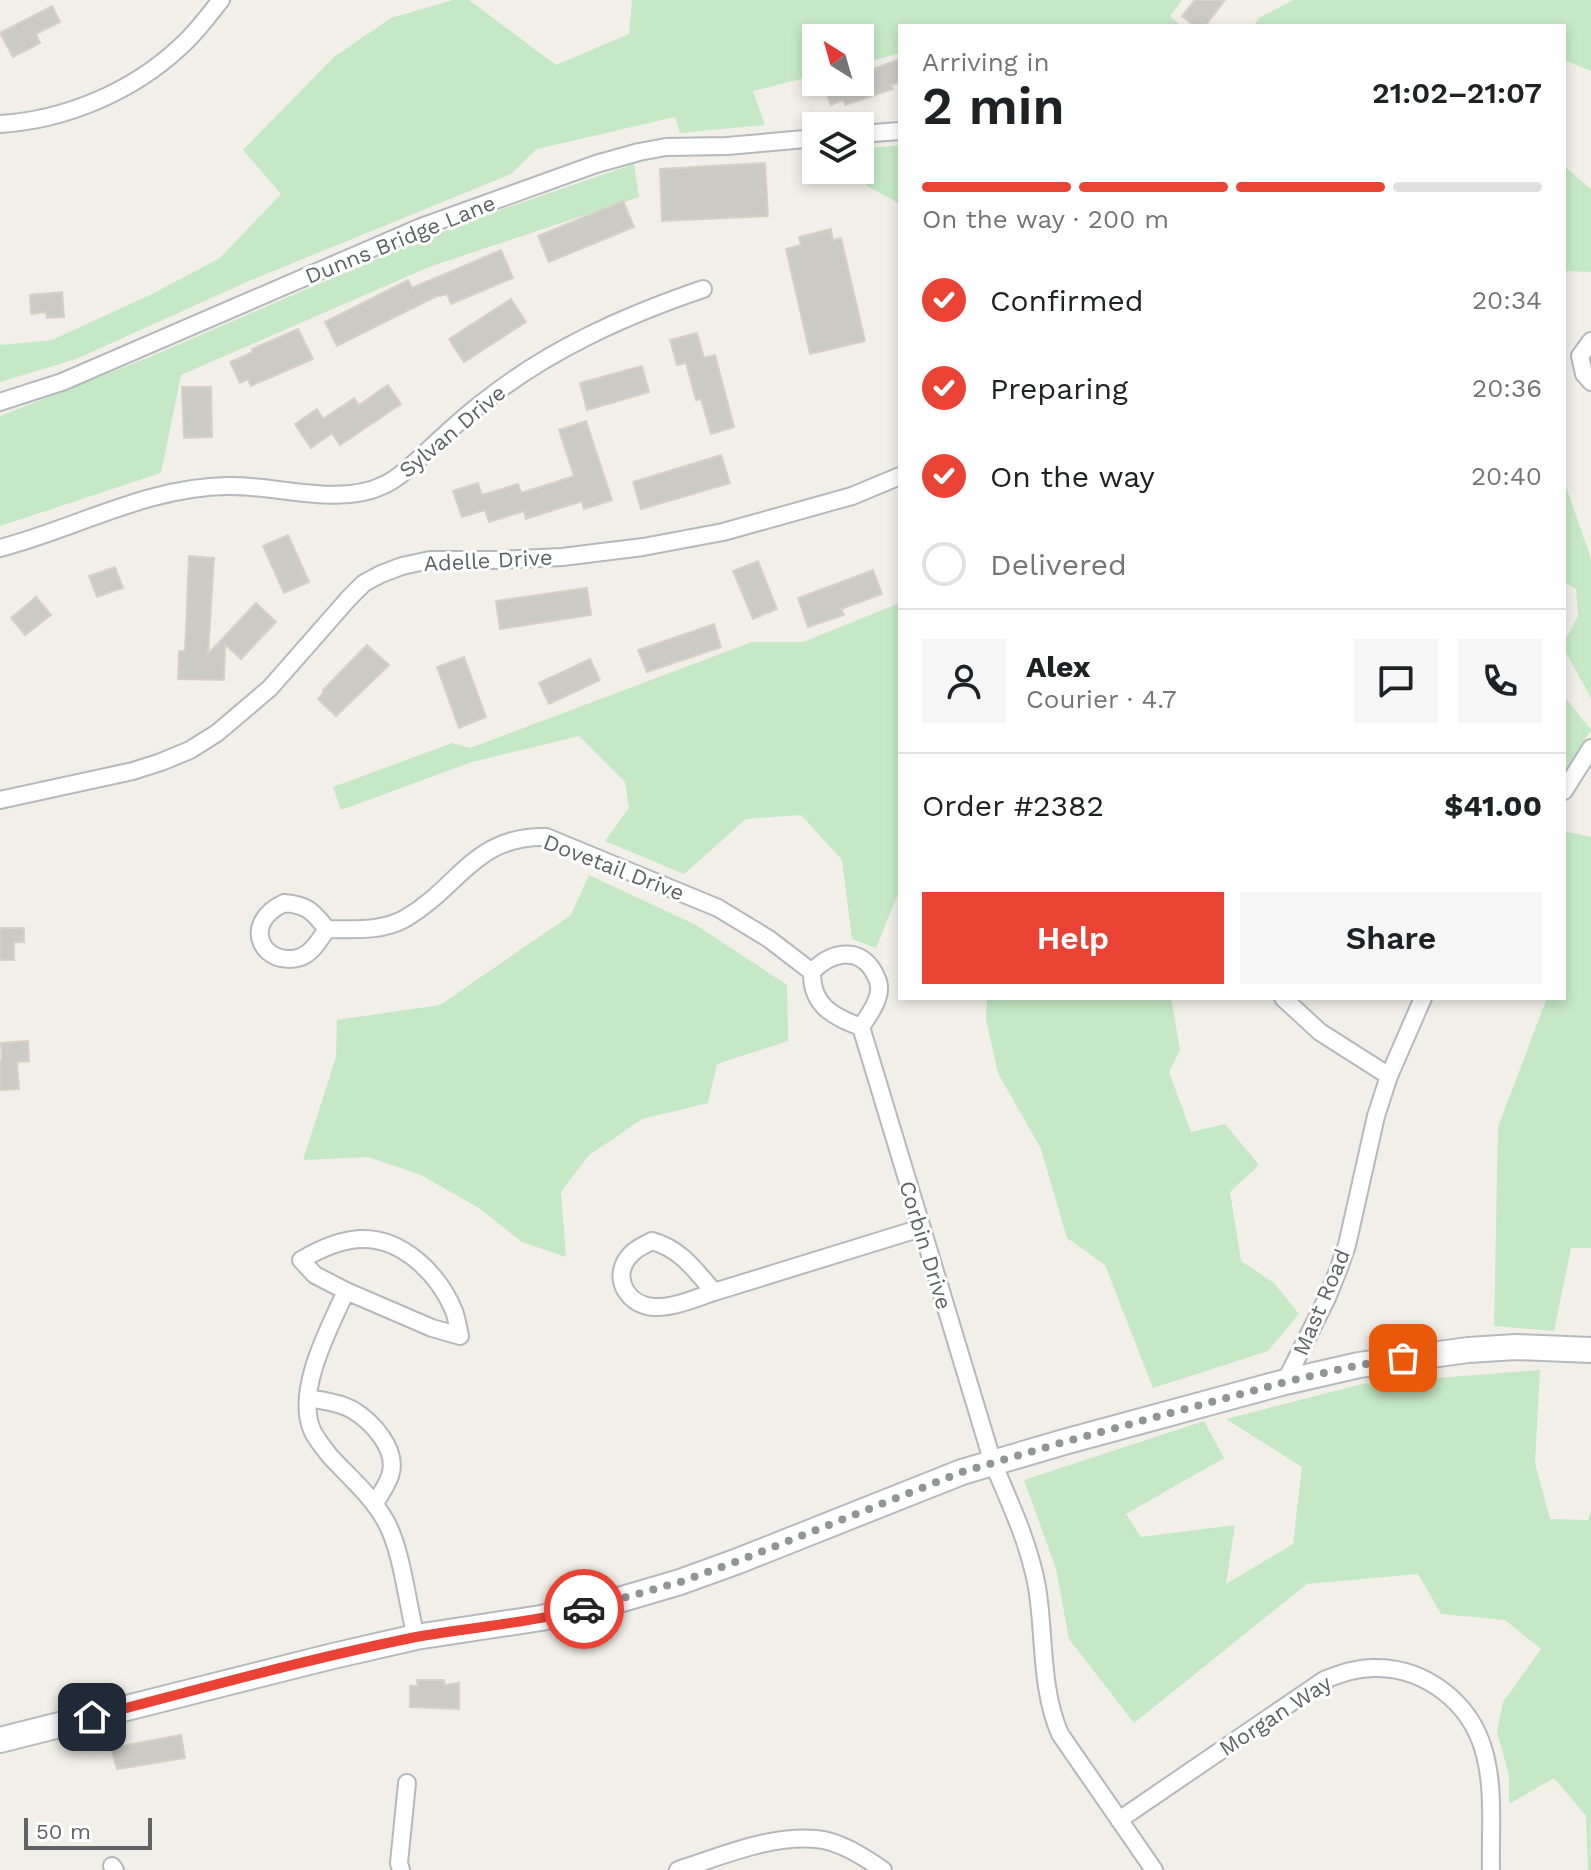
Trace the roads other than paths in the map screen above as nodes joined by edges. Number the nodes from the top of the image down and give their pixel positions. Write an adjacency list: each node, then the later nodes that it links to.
1 (221, 0): 2 (street)
2 (0, 124)
3 (898, 131): 4 (street)
4 (874, 133)
5 (802, 139): 9 (street, Dunns Bridge Lane)
6 (703, 289): 11 (street, Sylvan Drive)
7 (1591, 341): 8 (street)
8 (1591, 382)
9 (0, 402)
10 (898, 477): 14 (street, Adelle Drive)
11 (0, 548)
12 (1591, 748): 13 (street)
13 (1566, 788)
14 (0, 800)
15 (327, 929): 16 (street, Dovetail Drive)
16 (812, 972): 19 (street); 19 (street)
17 (1285, 1000): 20 (street)
18 (1422, 1000): 20 (street, Mast Road)
19 (861, 1027): 21 (street, Corbin Drive)
20 (1389, 1076): 25 (street, Mast Road)
21 (921, 1228): 23 (street); 27 (street, Corbin Drive)
22 (346, 1291): 22 (street); 26 (street)
23 (714, 1292): 23 (street)
24 (1591, 1350): 25 (street)
25 (1285, 1382): 27 (street, Mast Road)
26 (309, 1398): 28 (street); 28 (street)
27 (993, 1463): 29 (street, Mast Road); 32 (street, Corbin Drive)
28 (375, 1503): 29 (street)
29 (416, 1637): 30 (street, Mast Road)
30 (0, 1740)
31 (407, 1783): 33 (street)
32 (1119, 1820): 36 (street, Corbin Drive); 37 (street, Morgan Way)
33 (401, 1870)
34 (678, 1870): 35 (street)
35 (883, 1870)
36 (1154, 1870)
37 (1491, 1870)

